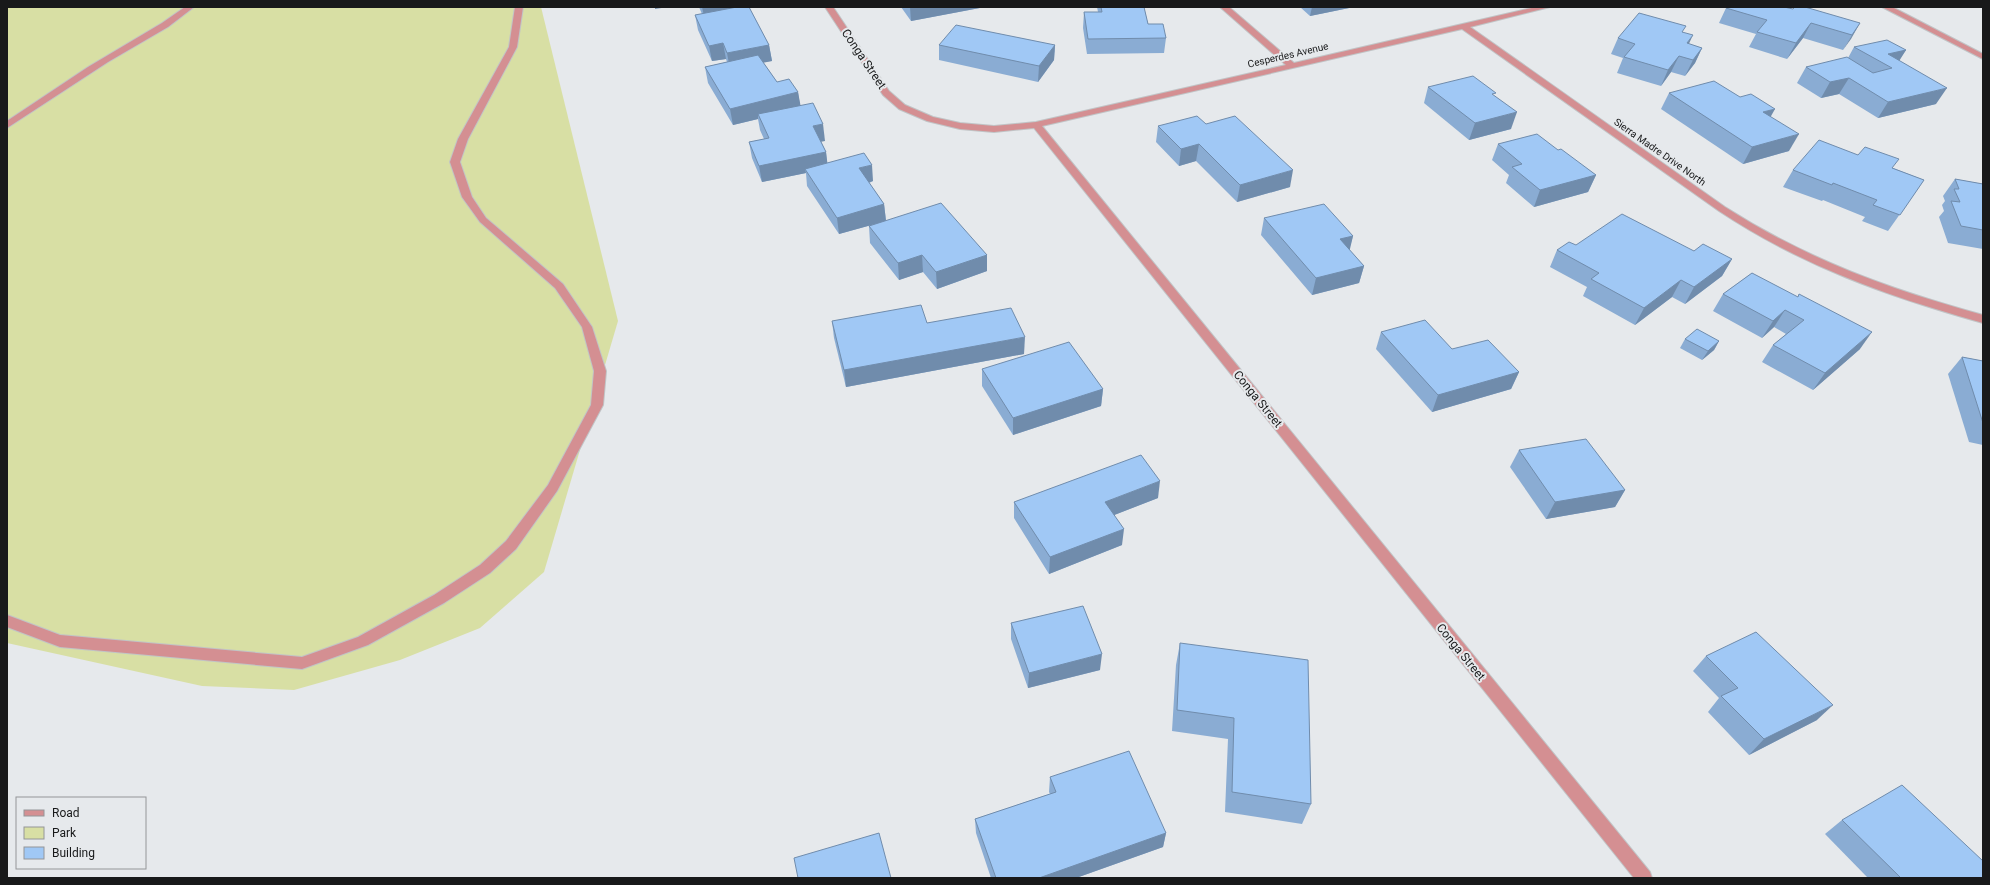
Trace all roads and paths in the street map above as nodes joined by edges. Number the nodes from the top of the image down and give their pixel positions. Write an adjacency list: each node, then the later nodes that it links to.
1 (190, 7): 10 (street)
2 (518, 7): 13 (street)
3 (829, 7): 11 (street, Conga Street)
4 (1224, 7): 9 (street)
5 (1546, 7): 7 (street, Cesperdes Avenue)
6 (1886, 7): 8 (street)
7 (1463, 26): 9 (street, Cesperdes Avenue); 12 (street, Sierra Madre Drive North)
8 (1983, 57)
9 (1291, 65): 11 (street, Cesperdes Avenue)
10 (7, 125)
11 (1036, 125): 14 (street, Conga Street)
12 (1983, 319)
13 (7, 621)
14 (1644, 878)

